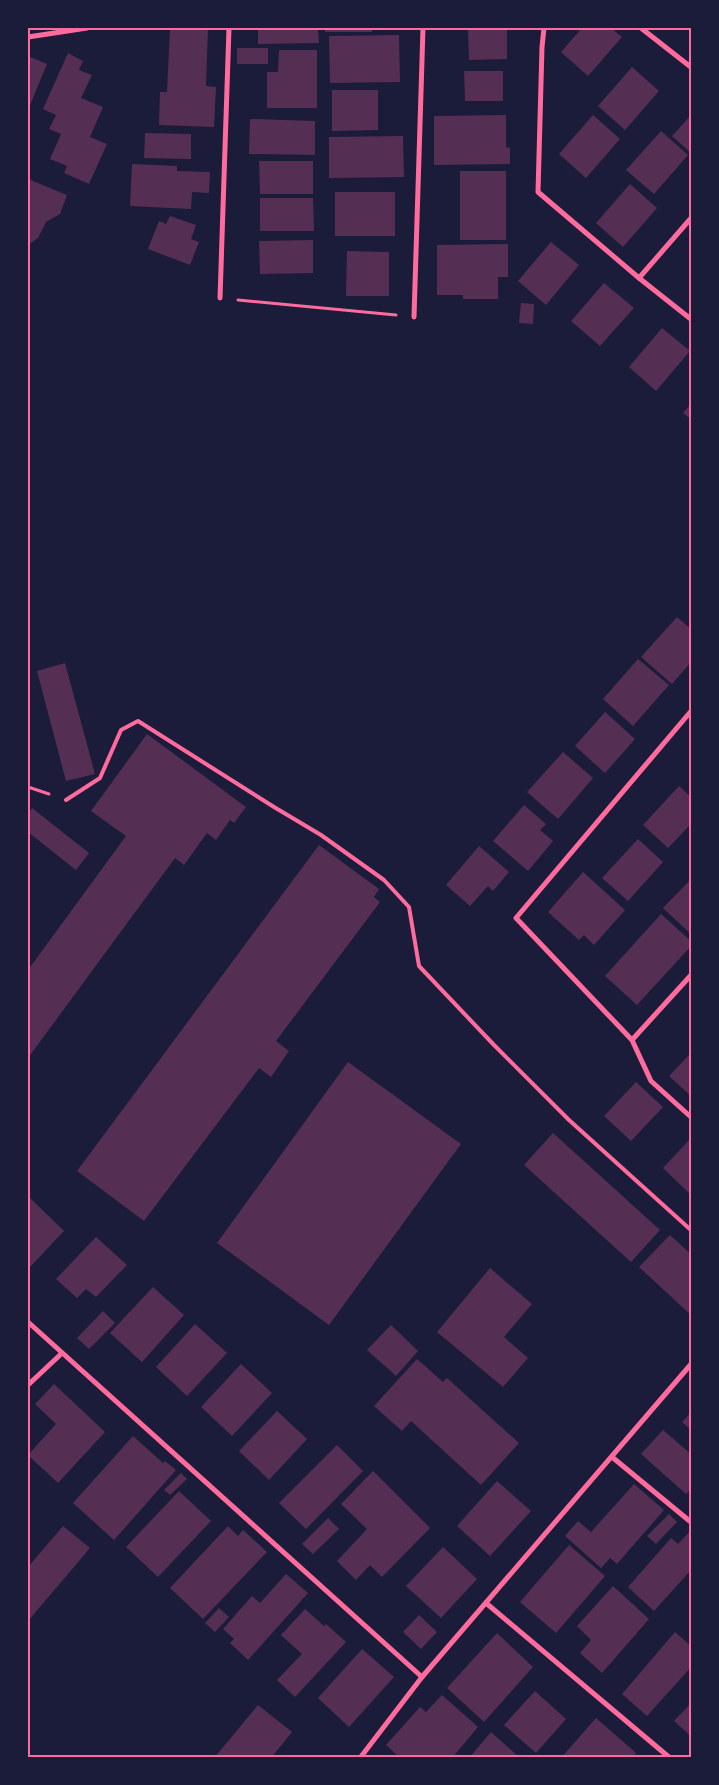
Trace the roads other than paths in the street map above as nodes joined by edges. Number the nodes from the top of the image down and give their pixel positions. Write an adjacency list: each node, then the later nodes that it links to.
1 (87, 28): 6 (street)
2 (229, 28): 10 (street)
3 (424, 28): 11 (street)
4 (544, 28): 9 (street)
5 (641, 28): 7 (street)
6 (28, 37)
7 (692, 68)
8 (692, 218): 9 (street)
9 (639, 278): 12 (street)
10 (220, 298)
11 (414, 317)
12 (692, 320)
13 (692, 710): 16 (street)
14 (66, 800): 18 (lane)
15 (692, 974): 16 (street)
16 (632, 1040): 17 (street)
17 (692, 1118)
18 (692, 1232)
19 (28, 1322): 20 (street)
20 (62, 1354): 22 (street); 26 (street)
21 (692, 1363): 23 (street)
22 (28, 1385)
23 (612, 1457): 24 (street); 25 (street)
24 (692, 1523)
25 (486, 1603): 26 (street); 28 (street)
26 (422, 1677): 27 (street)
27 (361, 1757)
28 (670, 1758)

